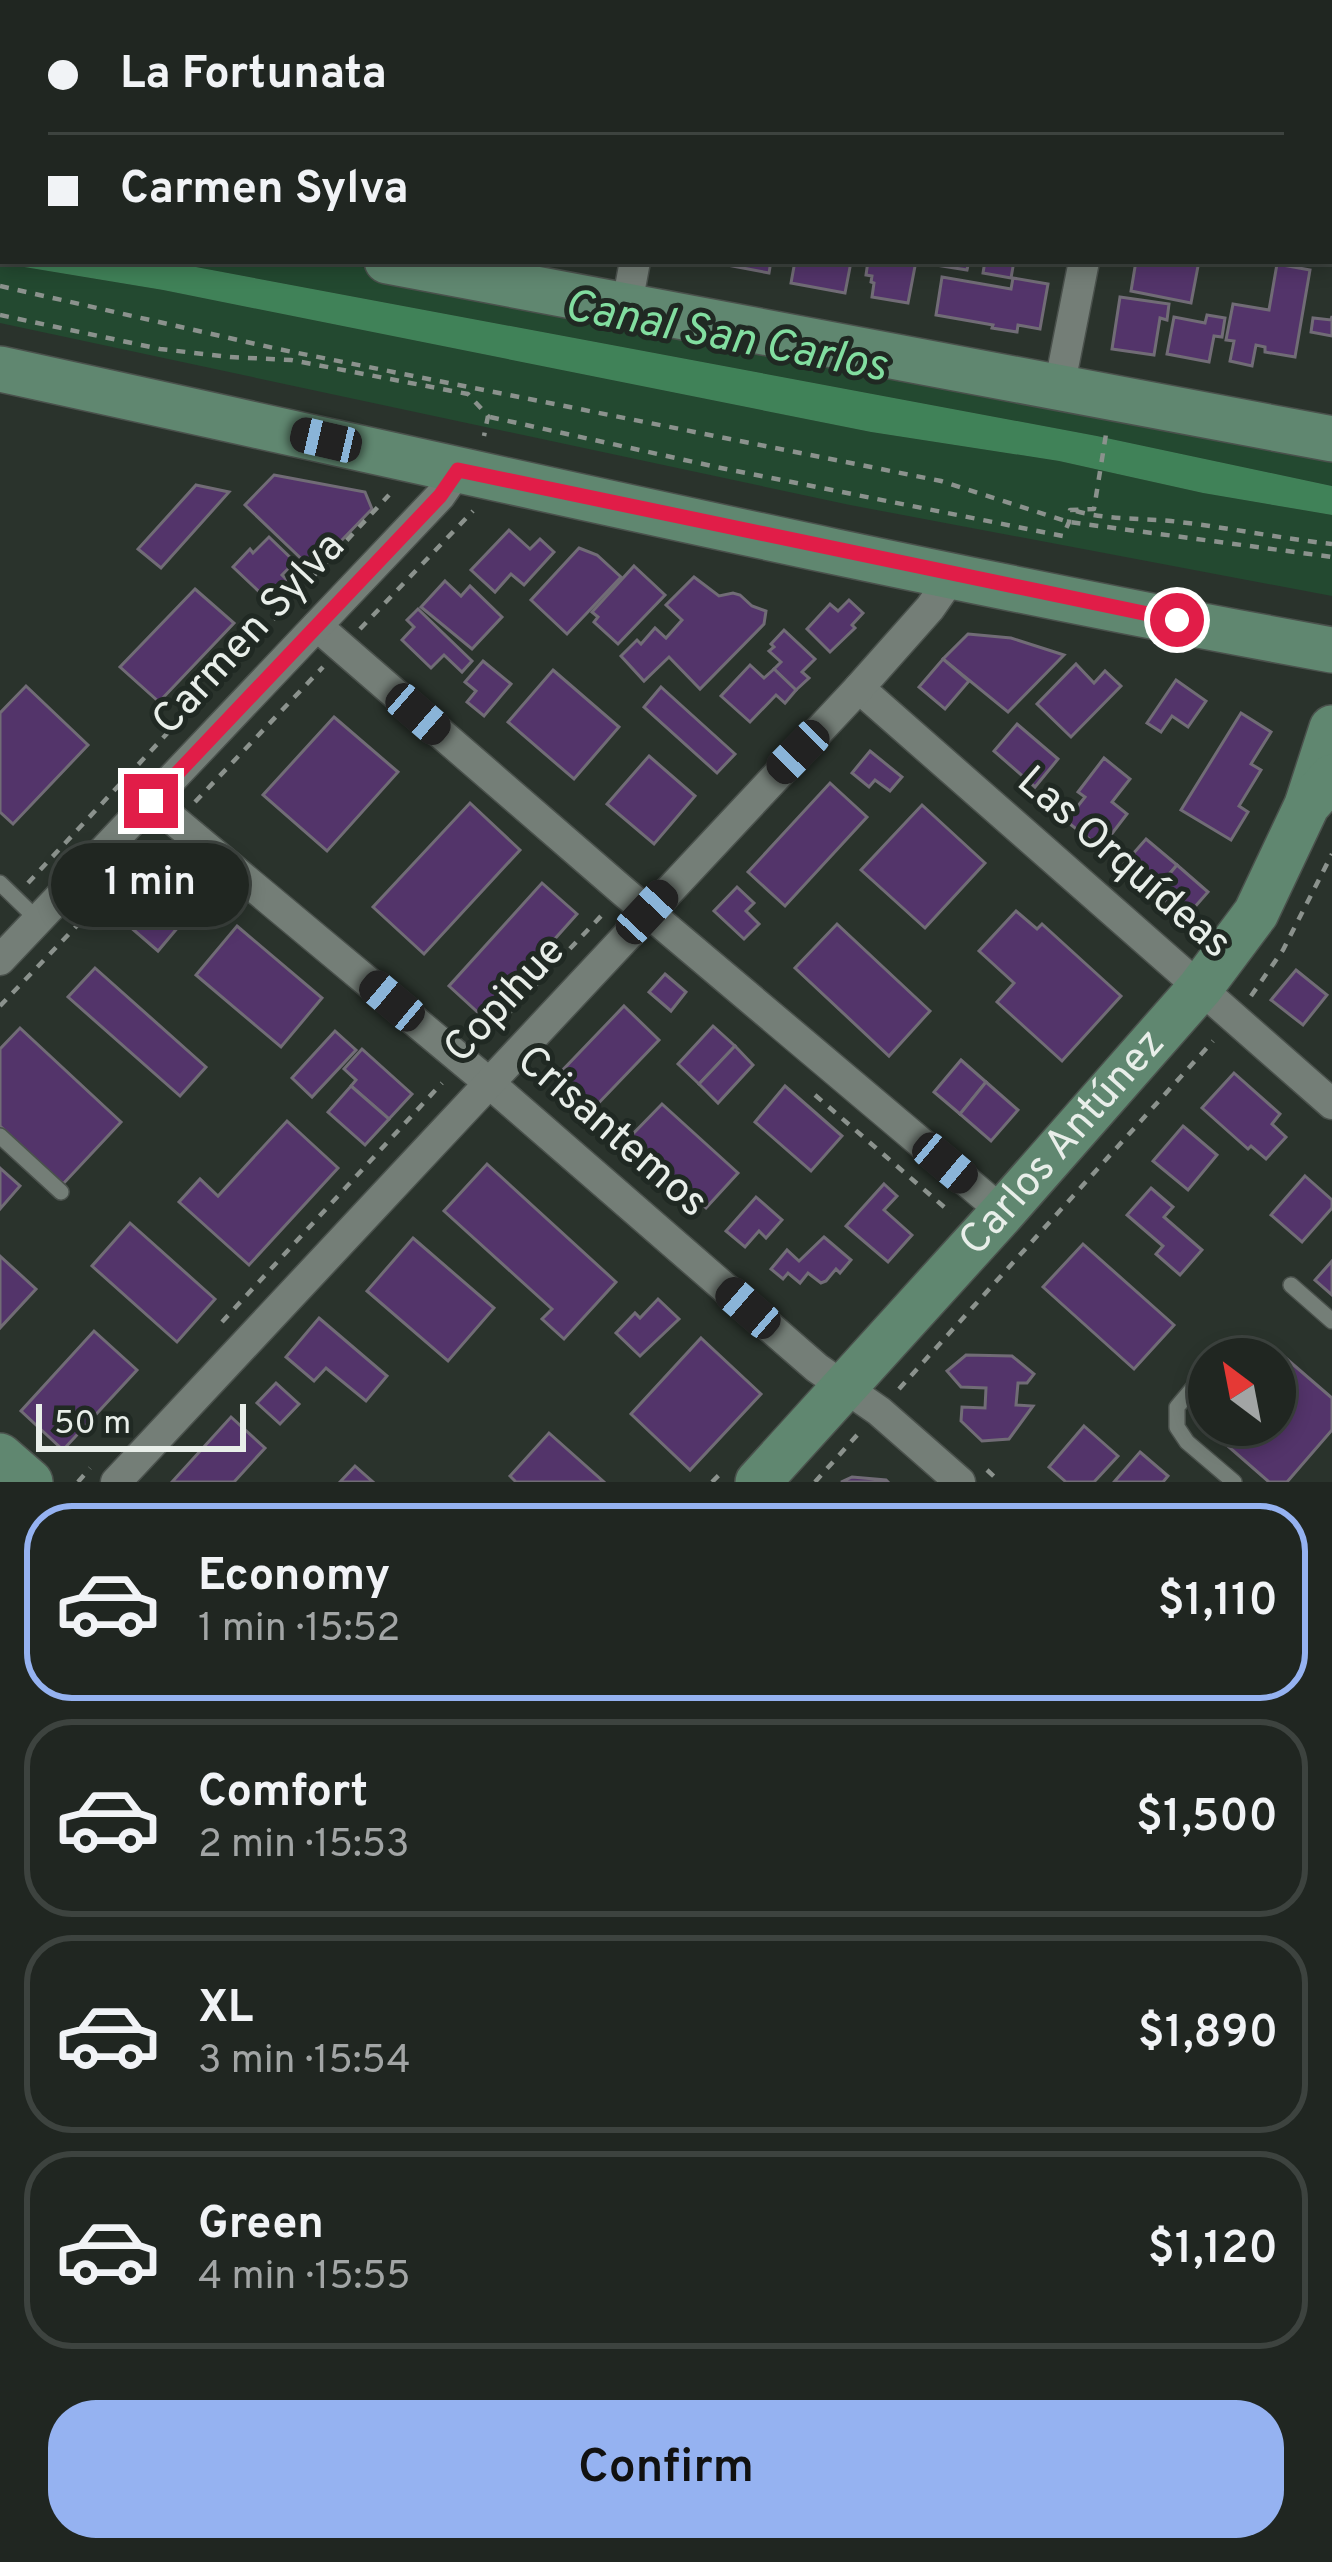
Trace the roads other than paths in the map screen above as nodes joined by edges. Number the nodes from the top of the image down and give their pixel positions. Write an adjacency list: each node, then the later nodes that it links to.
1 (420, 264): 3 (street)
2 (1083, 264): 5 (street)
3 (631, 283): 5 (street)
4 (0, 369): 7 (street)
5 (1060, 388): 6 (street)
6 (1332, 439)
7 (467, 472): 8 (street); 9 (street, Carmen Sylva)
8 (953, 575): 10 (street); 11 (street, Copihue)
9 (317, 626): 14 (street, Carmen Sylva); 16 (street)
10 (1332, 650)
11 (859, 688): 16 (street, Copihue); 19 (street, Las Orquídeas)
12 (1332, 728): 13 (street, Carlos Antúnez)
13 (1320, 791): 19 (street, Carlos Antúnez)
14 (151, 801): 17 (street, Carmen Sylva); 20 (street, Crisantemos)
15 (0, 883): 17 (lane)
16 (647, 912): 20 (street, Copihue); 24 (street)
17 (38, 920): 18 (street, Carmen Sylva)
18 (0, 960)
19 (1200, 988): 21 (street, Las Orquídeas); 24 (street, Carlos Antúnez)
20 (488, 1082): 28 (street, Crisantemos); 32 (street, Copihue)
21 (1332, 1104)
22 (0, 1136): 23 (lane)
23 (61, 1192)
24 (1003, 1212): 28 (street, Carlos Antúnez)
25 (1292, 1285): 26 (lane)
26 (1332, 1321)
27 (1188, 1394): 29 (lane)
28 (862, 1399): 34 (street, Carlos Antúnez); 35 (street, Crisantemos)
29 (1188, 1444)
30 (1191, 1446): 36 (lane)
31 (0, 1456): 33 (street)
32 (104, 1474)
33 (30, 1482)
34 (758, 1482)
35 (960, 1482)
36 (1234, 1482)

